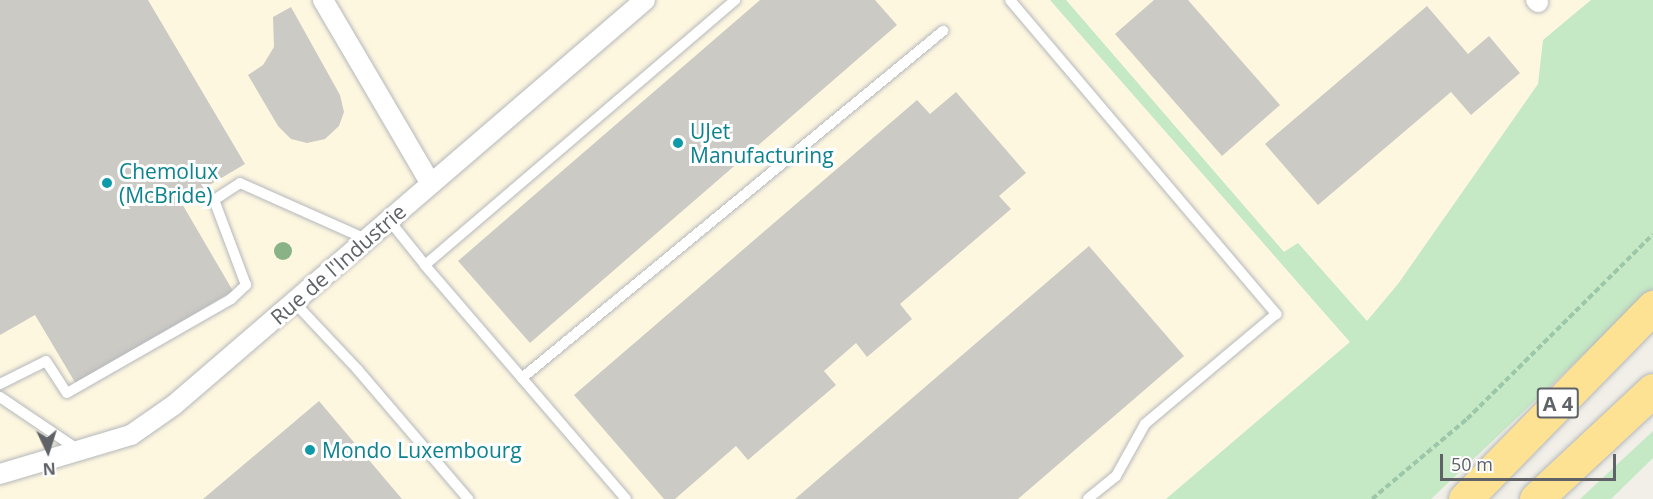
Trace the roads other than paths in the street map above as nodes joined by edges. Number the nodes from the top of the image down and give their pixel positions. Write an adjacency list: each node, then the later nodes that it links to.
1 (323, 0): 6 (street)
2 (645, 0): 6 (street, Rue de l'Industrie)
3 (735, 0): 9 (lane)
4 (1010, 0): 21 (lane)
5 (943, 31): 13 (lane)
6 (431, 184): 7 (street, Rue de l'Industrie)
7 (389, 220): 8 (street, Rue de l'Industrie); 9 (lane)
8 (366, 239): 10 (street, Rue de l'Industrie); 14 (lane)
9 (425, 265): 13 (lane)
10 (294, 302): 17 (street, Rue de l'Industrie); 19 (lane)
11 (1653, 307): 22 (highway, A 4)
12 (1653, 336): 23 (highway, A 4)
13 (522, 378): 20 (lane)
14 (0, 384)
15 (1653, 390): 24 (highway, A 4)
16 (0, 397): 17 (lane)
17 (83, 452): 18 (street, Rue de l'Industrie)
18 (0, 474)
19 (468, 499)
20 (626, 499)
21 (1088, 499)
22 (1465, 499)
23 (1478, 499)
24 (1536, 499)

